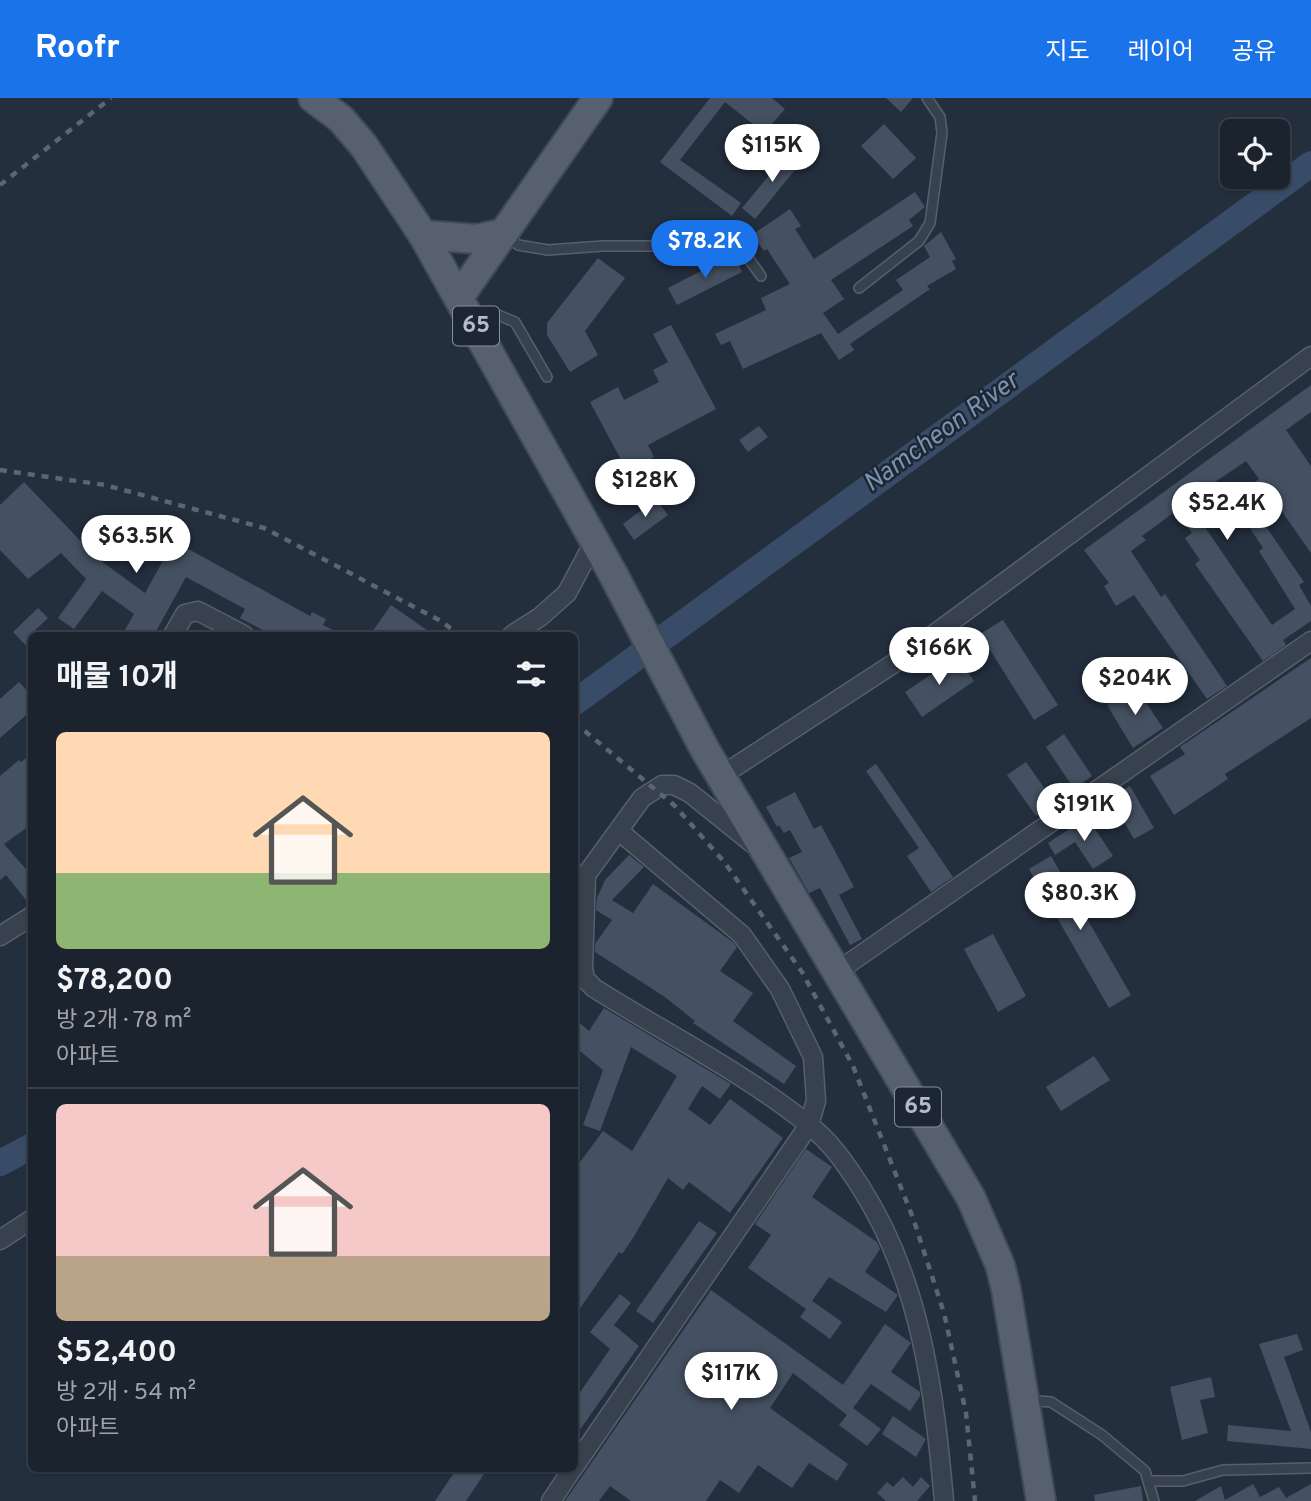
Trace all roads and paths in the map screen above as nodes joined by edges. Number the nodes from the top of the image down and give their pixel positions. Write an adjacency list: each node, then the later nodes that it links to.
1 (313, 98): 5 (main road, 65)
2 (598, 98): 4 (main road)
3 (927, 98): 7 (lane)
4 (504, 233): 5 (main road); 6 (lane); 8 (main road)
5 (423, 235): 8 (main road, 65)
6 (761, 276)
7 (859, 288)
8 (459, 297): 9 (main road, 65)
9 (477, 328): 11 (lane); 12 (main road, 65)
10 (1311, 356): 17 (street)
11 (547, 377)
12 (594, 542): 15 (street); 17 (main road, 65)
13 (175, 632): 14 (street)
14 (238, 632)
15 (517, 632)
16 (1311, 642): 23 (street)
17 (721, 776): 19 (main road, 65)
18 (619, 831): 19 (street); 20 (street); 24 (street)
19 (765, 853): 23 (main road, 65)
20 (580, 875): 24 (street)
21 (28, 918): 22 (street)
22 (0, 936)
23 (838, 971): 27 (main road, 65)
24 (809, 1125): 28 (street); 33 (street)
25 (28, 1222): 26 (street)
26 (0, 1240)
27 (1026, 1400): 31 (lane); 34 (main road, 65)
28 (578, 1462)
29 (1311, 1468): 31 (lane)
30 (571, 1472): 32 (street)
31 (1150, 1481): 35 (lane)
32 (551, 1501)
33 (944, 1501)
34 (1041, 1501)
35 (1154, 1501)

